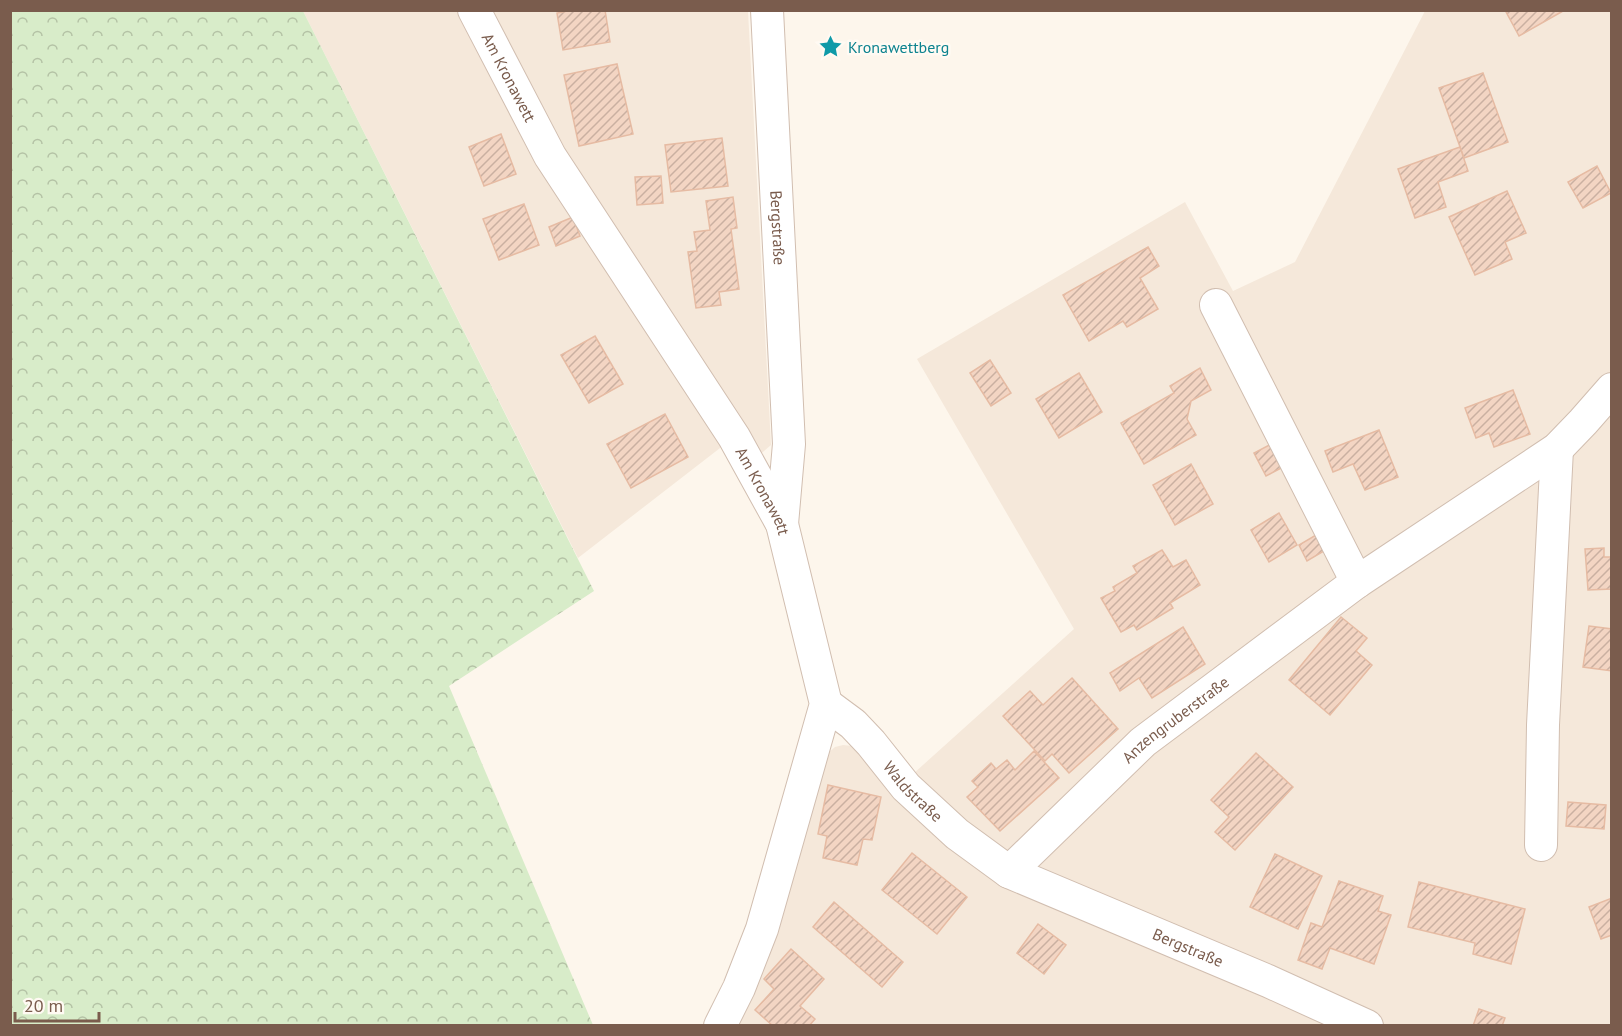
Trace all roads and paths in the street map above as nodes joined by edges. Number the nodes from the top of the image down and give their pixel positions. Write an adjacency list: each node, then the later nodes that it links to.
1 (474, 10): 6 (street, Am Kronawett)
2 (767, 10): 6 (street, Bergstraße)
3 (1216, 305): 7 (street)
4 (1611, 389): 5 (street, Anzengruberstraße)
5 (1557, 449): 7 (street, Anzengruberstraße); 9 (street)
6 (782, 524): 8 (street, Am Kronawett)
7 (1358, 582): 10 (street, Anzengruberstraße)
8 (826, 704): 10 (street, Waldstraße); 11 (street, Am Kronawett)
9 (1541, 845)
10 (1009, 872): 12 (street, Bergstraße)
11 (720, 1026)
12 (1367, 1026)

